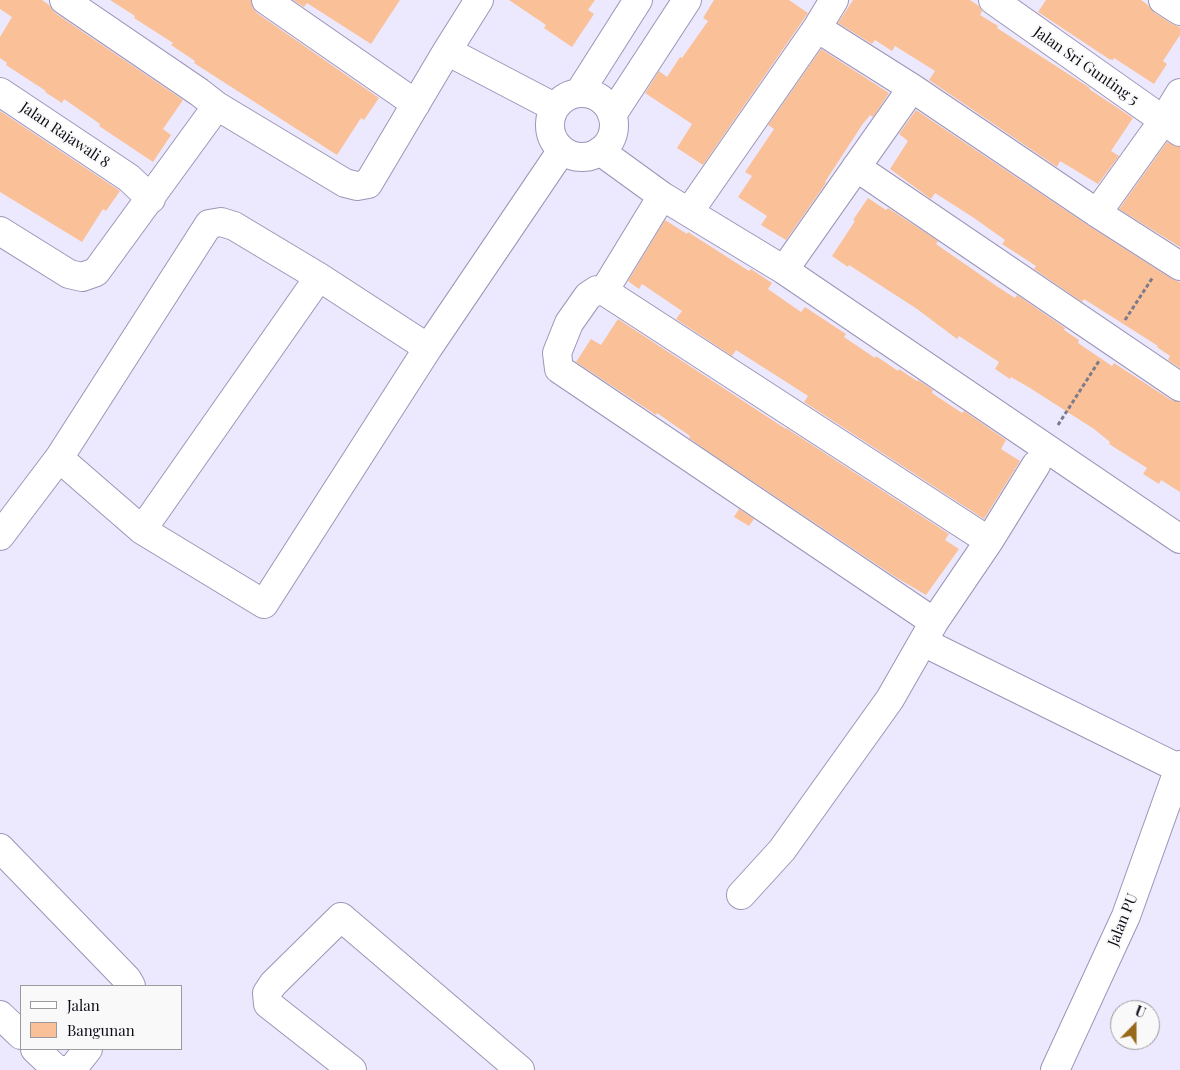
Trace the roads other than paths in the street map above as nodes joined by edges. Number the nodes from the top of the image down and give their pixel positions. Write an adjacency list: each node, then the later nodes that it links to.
1 (64, 0): 17 (street)
2 (266, 0): 16 (street)
3 (638, 0): 14 (street)
4 (687, 0): 19 (street)
5 (834, 0): 10 (street)
6 (992, 0): 20 (street, Jalan Sri Gunting 5)
7 (1163, 0): 9 (street)
8 (474, 2): 11 (street)
9 (1180, 11)
10 (817, 28): 12 (street); 26 (street)
11 (447, 51): 16 (street); 18 (street)
12 (912, 88): 23 (street); 27 (street)
13 (0, 92): 25 (street, Jalan Rajawali 8)
14 (580, 93): 18 (street); 19 (street)
15 (1180, 93): 20 (street)
16 (416, 104): 17 (street)
17 (217, 106): 25 (street)
18 (554, 107): 21 (street)
19 (612, 115): 22 (street)
20 (1172, 127): 27 (street)
21 (562, 150): 22 (street); 33 (street)
22 (600, 152): 24 (street)
23 (856, 167): 30 (street); 34 (street)
24 (662, 196): 26 (street); 32 (street)
25 (151, 199): 28 (street)
26 (689, 212): 30 (street)
27 (1097, 213): 29 (street)
28 (0, 231)
29 (1173, 262)
30 (784, 270): 35 (street)
31 (319, 277): 33 (street); 36 (street); 37 (street)
32 (604, 291): 40 (street); 41 (street)
33 (428, 348): 37 (street)
34 (1180, 386)
35 (1040, 456): 39 (street); 40 (street)
36 (59, 458): 37 (street); 38 (street)
37 (142, 530)
38 (0, 536)
39 (1180, 539)
40 (989, 541): 41 (street)
41 (929, 632): 42 (street); 44 (street)
42 (1179, 767): 54 (street, Jalan PU)
43 (0, 848): 45 (street)
44 (741, 895)
45 (130, 985)
46 (0, 1015): 47 (street)
47 (20, 1034)
48 (36, 1050): 50 (street)
49 (87, 1050): 51 (street)
50 (61, 1070)
51 (66, 1070)
52 (352, 1070): 53 (street)
53 (520, 1070)
54 (1055, 1070)

